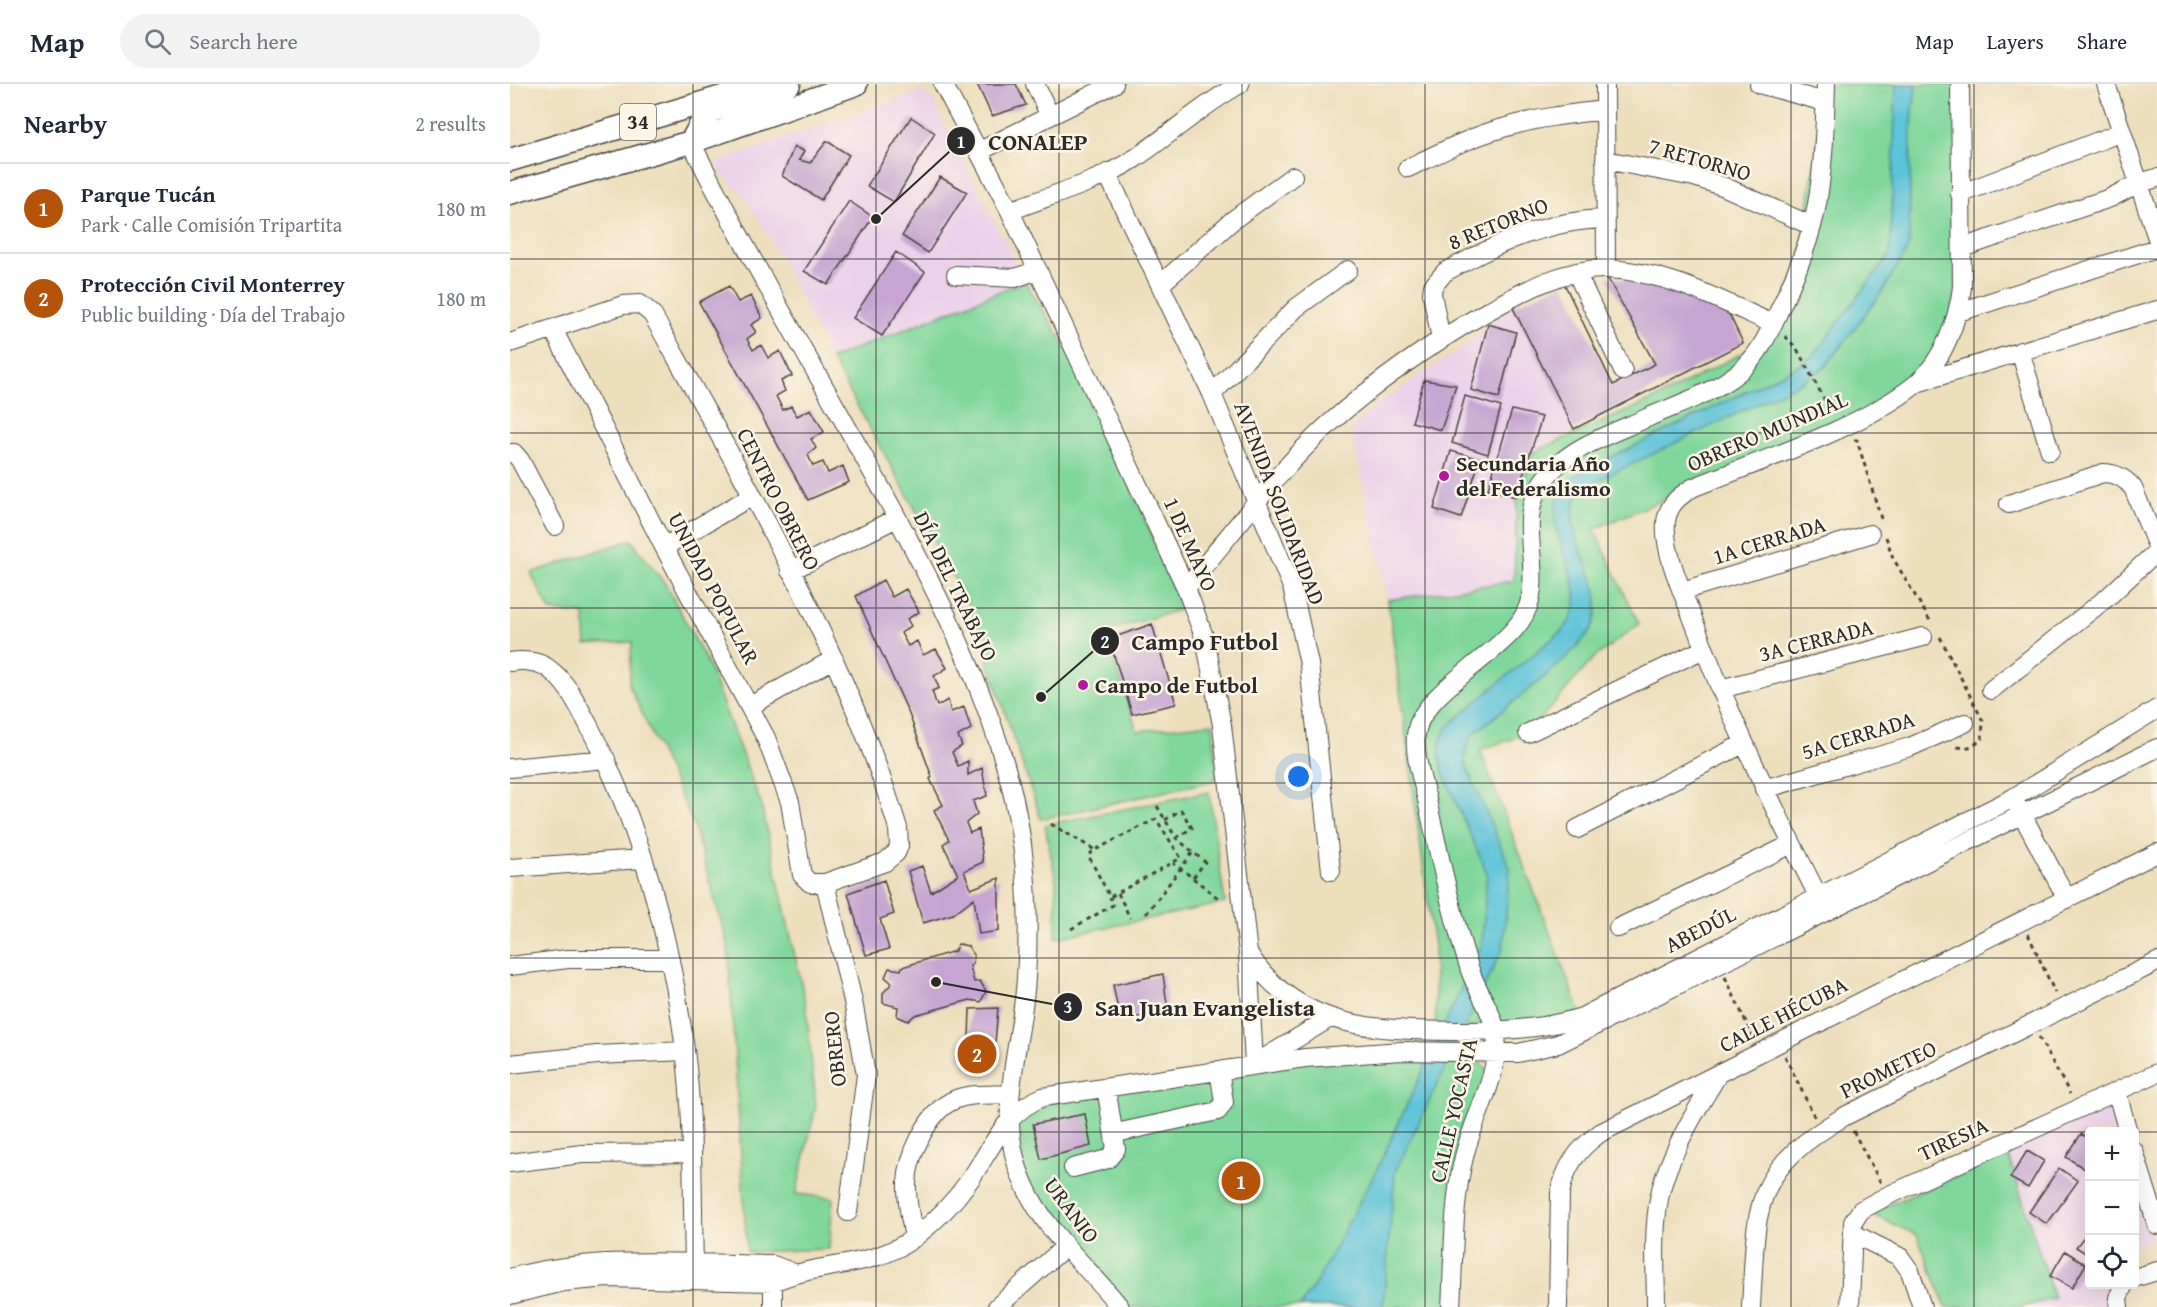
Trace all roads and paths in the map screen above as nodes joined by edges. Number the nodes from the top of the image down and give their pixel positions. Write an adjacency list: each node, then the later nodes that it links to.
1 (766, 84): 18 (main road, 34)
2 (789, 84): 16 (main road)
3 (856, 84): 16 (main road, 34)
4 (943, 84): 17 (street, 1 DE MAYO)
5 (1035, 84): 14 (street)
6 (1114, 84): 14 (street)
7 (1239, 84): 21 (street)
8 (1605, 84): 13 (street)
9 (1758, 84): 12 (street)
10 (1960, 84): 26 (street, OBRERO MUNDIAL)
11 (2109, 85): 15 (street)
12 (1826, 93): 29 (street)
13 (1604, 110): 19 (street); 20 (street)
14 (1050, 116): 17 (street)
15 (2122, 132): 24 (street); 26 (street)
16 (691, 142): 25 (main road, 34); 56 (street, DÍA DEL TRABAJO)
17 (980, 151): 27 (street, 1 DE MAYO)
18 (510, 160)
19 (1605, 160): 28 (street); 29 (street, 7 RETORNO)
20 (1408, 168)
21 (1107, 173): 27 (street); 38 (street, AVENIDA SOLIDARIDAD)
22 (1293, 176): 38 (street)
23 (2157, 178): 24 (street)
24 (2139, 183): 30 (street); 31 (street)
25 (510, 193)
26 (1960, 194): 31 (street, OBRERO MUNDIAL)
27 (1010, 210): 34 (street, 1 DE MAYO)
28 (1606, 219): 33 (street); 43 (street, 8 RETORNO)
29 (1812, 226): 41 (street)
30 (2157, 238)
31 (1962, 248): 40 (street, OBRERO MUNDIAL)
32 (2157, 248): 40 (street)
33 (1606, 269): 36 (street); 41 (street)
34 (1038, 270): 37 (street); 63 (street, 1 DE MAYO)
35 (1348, 270): 48 (street)
36 (1576, 272): 43 (street); 46 (street)
37 (956, 275)
38 (1162, 284): 48 (street, AVENIDA SOLIDARIDAD)
39 (2157, 310): 45 (street)
40 (1959, 312): 47 (street, OBRERO MUNDIAL)
41 (1773, 324): 49 (path); 116 (street)
42 (553, 329): 44 (street, CENTRO OBRERO); 53 (street, CENTRO OBRERO); 60 (street, UNIDAD POPULAR)
43 (1441, 339): 54 (street)
44 (510, 343)
45 (2020, 351): 47 (street); 51 (street)
46 (1623, 371)
47 (1917, 383): 64 (street, OBRERO MUNDIAL)
48 (1212, 394): 54 (street, AVENIDA SOLIDARIDAD)
49 (1819, 414)
50 (1849, 442): 73 (path)
51 (2050, 451)
52 (510, 453): 57 (street)
53 (752, 496): 60 (street); 62 (street, CENTRO OBRERO)
54 (1258, 503): 63 (street); 95 (street, AVENIDA SOLIDARIDAD)
55 (2009, 504): 59 (street)
56 (897, 518): 62 (street); 128 (street, DÍA DEL TRABAJO)
57 (555, 526)
58 (1870, 534): 64 (street, 1A CERRADA)
59 (2157, 546)
60 (664, 547): 71 (street, UNIDAD POPULAR)
61 (2157, 551): 70 (street)
62 (790, 571): 67 (street, CENTRO OBRERO)
63 (1186, 588): 108 (street, 1 DE MAYO)
64 (1682, 591): 66 (street, OBRERO MUNDIAL)
65 (1923, 637): 69 (street, 3A CERRADA)
66 (1704, 649): 69 (street, OBRERO MUNDIAL); 74 (street)
67 (834, 659): 71 (street); 97 (street, CENTRO OBRERO)
68 (510, 662): 77 (street)
69 (1720, 689): 75 (street, OBRERO MUNDIAL)
70 (1991, 690)
71 (750, 706): 97 (street, UNIDAD POPULAR)
72 (2157, 709): 80 (street, ABEDÚL)
73 (1957, 727): 79 (street, 5A CERRADA)
74 (1528, 733)
75 (1743, 744): 79 (street, OBRERO MUNDIAL); 85 (street)
76 (2157, 748): 82 (street, ABEDÚL)
77 (606, 759): 78 (street); 91 (street)
78 (510, 768)
79 (1764, 789): 87 (street, OBRERO MUNDIAL)
80 (2013, 798): 82 (street); 99 (street, ABEDÚL)
81 (1157, 806): 83 (path)
82 (2022, 815): 102 (street); 119 (street, ABEDÚL)
83 (1165, 820): 86 (path); 86 (path)
84 (1051, 824): 88 (path)
85 (1577, 829)
86 (1176, 838): 89 (path)
87 (1792, 844): 99 (street, OBRERO MUNDIAL); 106 (street)
88 (1095, 850): 92 (path); 100 (path)
89 (1193, 852): 94 (path); 96 (path)
90 (2157, 853): 102 (street, CALLE HÉCUBA)
91 (642, 859): 93 (street); 109 (street)
92 (1173, 863): 94 (path); 98 (path)
93 (510, 867)
94 (1180, 869): 96 (path); 103 (path)
95 (1330, 871)
96 (1193, 878): 101 (path)
97 (825, 883): 140 (street, OBRERO)
98 (1118, 893): 100 (path); 104 (path)
99 (1818, 896): 116 (street, ABEDÚL)
100 (1110, 897): 107 (path)
101 (1218, 898)
102 (2067, 899): 105 (street, CALLE HÉCUBA)
103 (1146, 914)
104 (1130, 918)
105 (2023, 921): 113 (path); 117 (street, CALLE HÉCUBA)
106 (1618, 928)
107 (1071, 929)
108 (1248, 953): 114 (street, ABEDÚL); 122 (street, 1 DE MAYO)
109 (670, 959): 111 (street); 118 (street)
110 (2157, 962): 113 (street, PROMETEO)
111 (510, 966)
112 (1727, 980): 120 (path)
113 (2062, 1009): 115 (street, PROMETEO)
114 (1330, 1018): 116 (street, ABEDÚL); 122 (street)
115 (2033, 1024): 129 (path); 130 (street, PROMETEO)
116 (1496, 1031): 119 (street, CALLE YOCASTA)
117 (1778, 1043): 120 (street, CALLE HÉCUBA); 133 (path)
118 (685, 1051): 121 (street); 135 (street)
119 (1495, 1053): 122 (street, ABEDÚL); 154 (street, CALLE YOCASTA)
120 (1760, 1053): 124 (street, CALLE HÉCUBA)
121 (510, 1064)
122 (1254, 1064): 123 (street, ABEDÚL)
123 (1219, 1070): 126 (street, ABEDÚL); 134 (street)
124 (1719, 1073): 155 (street, CALLE HÉCUBA); 156 (street)
125 (2157, 1073): 127 (street, TIRESIA)
126 (1106, 1087): 131 (street, ABEDÚL); 134 (street)
127 (2117, 1093): 129 (street, TIRESIA); 132 (street)
128 (1009, 1094): 131 (street, URANIO); 143 (street)
129 (2078, 1108): 139 (street, TIRESIA)
130 (1845, 1116): 133 (street, PROMETEO); 139 (path)
131 (1008, 1121): 143 (street); 144 (street, URANIO)
132 (2127, 1127)
133 (1821, 1130): 157 (street, PROMETEO)
134 (1116, 1133): 138 (street)
135 (691, 1153): 136 (street); 145 (street)
136 (510, 1163)
137 (2139, 1167): 141 (street)
138 (1073, 1168)
139 (1887, 1196): 142 (street, TIRESIA)
140 (848, 1212)
141 (2157, 1225)
142 (1852, 1233): 158 (street, TIRESIA); 159 (street)
143 (914, 1238): 147 (street)
144 (1066, 1246): 152 (street); 153 (street, URANIO)
145 (694, 1264): 147 (street); 149 (street)
146 (2157, 1271): 148 (street)
147 (773, 1273): 150 (street); 151 (street)
148 (2139, 1276)
149 (510, 1278)
150 (510, 1295)
151 (773, 1307)
152 (997, 1307)
153 (1120, 1307)
154 (1451, 1307)
155 (1558, 1307)
156 (1656, 1307)
157 (1751, 1307)
158 (1850, 1307)
159 (1922, 1307)

